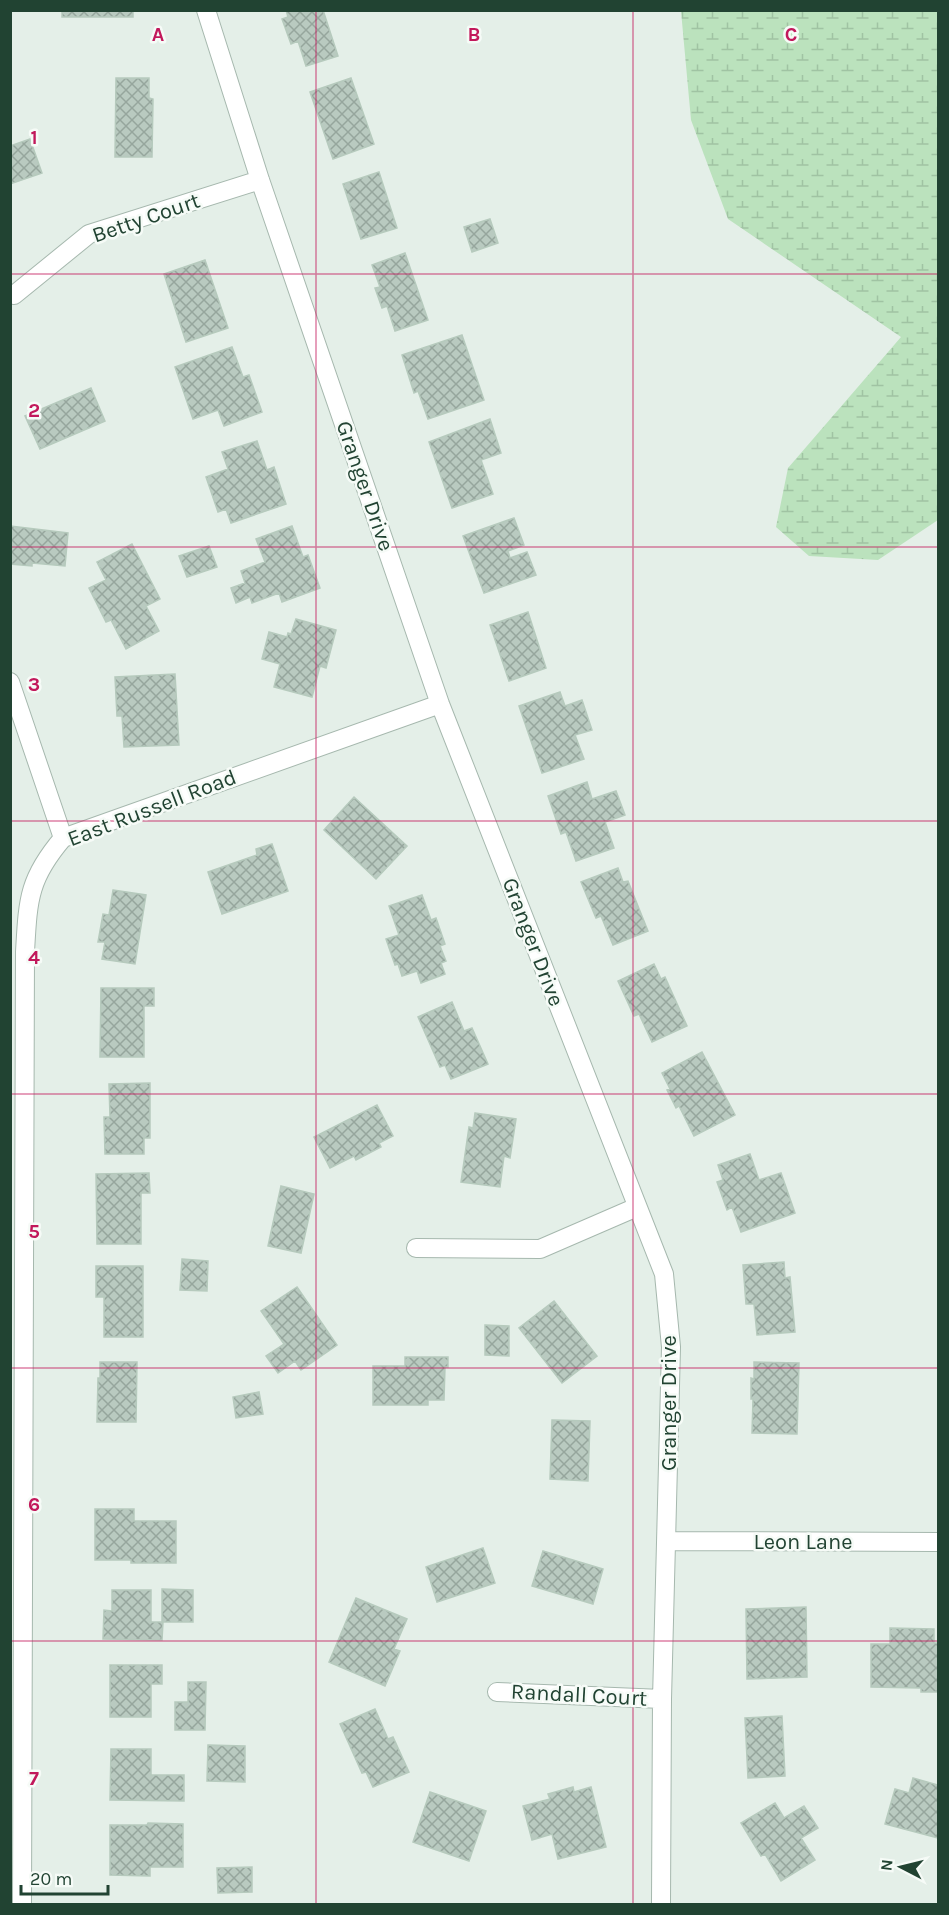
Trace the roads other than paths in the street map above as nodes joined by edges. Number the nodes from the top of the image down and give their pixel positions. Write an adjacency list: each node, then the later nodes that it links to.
1 (206, 10): 2 (street, Granger Drive)
2 (260, 180): 3 (street, Betty Court); 5 (street, Granger Drive)
3 (14, 295)
4 (10, 682): 6 (street)
5 (440, 704): 6 (street, East Russell Road); 7 (street, Granger Drive)
6 (63, 838): 9 (street, East Russell Road)
7 (637, 1207): 8 (street); 10 (street, Granger Drive)
8 (416, 1248)
9 (17, 1494): 14 (street, East Russell Road)
10 (667, 1541): 11 (street, Leon Lane); 13 (street, Granger Drive)
11 (939, 1542)
12 (497, 1692): 13 (street, Randall Court)
13 (662, 1699): 15 (street, Granger Drive)
14 (22, 1905)
15 (661, 1905)

